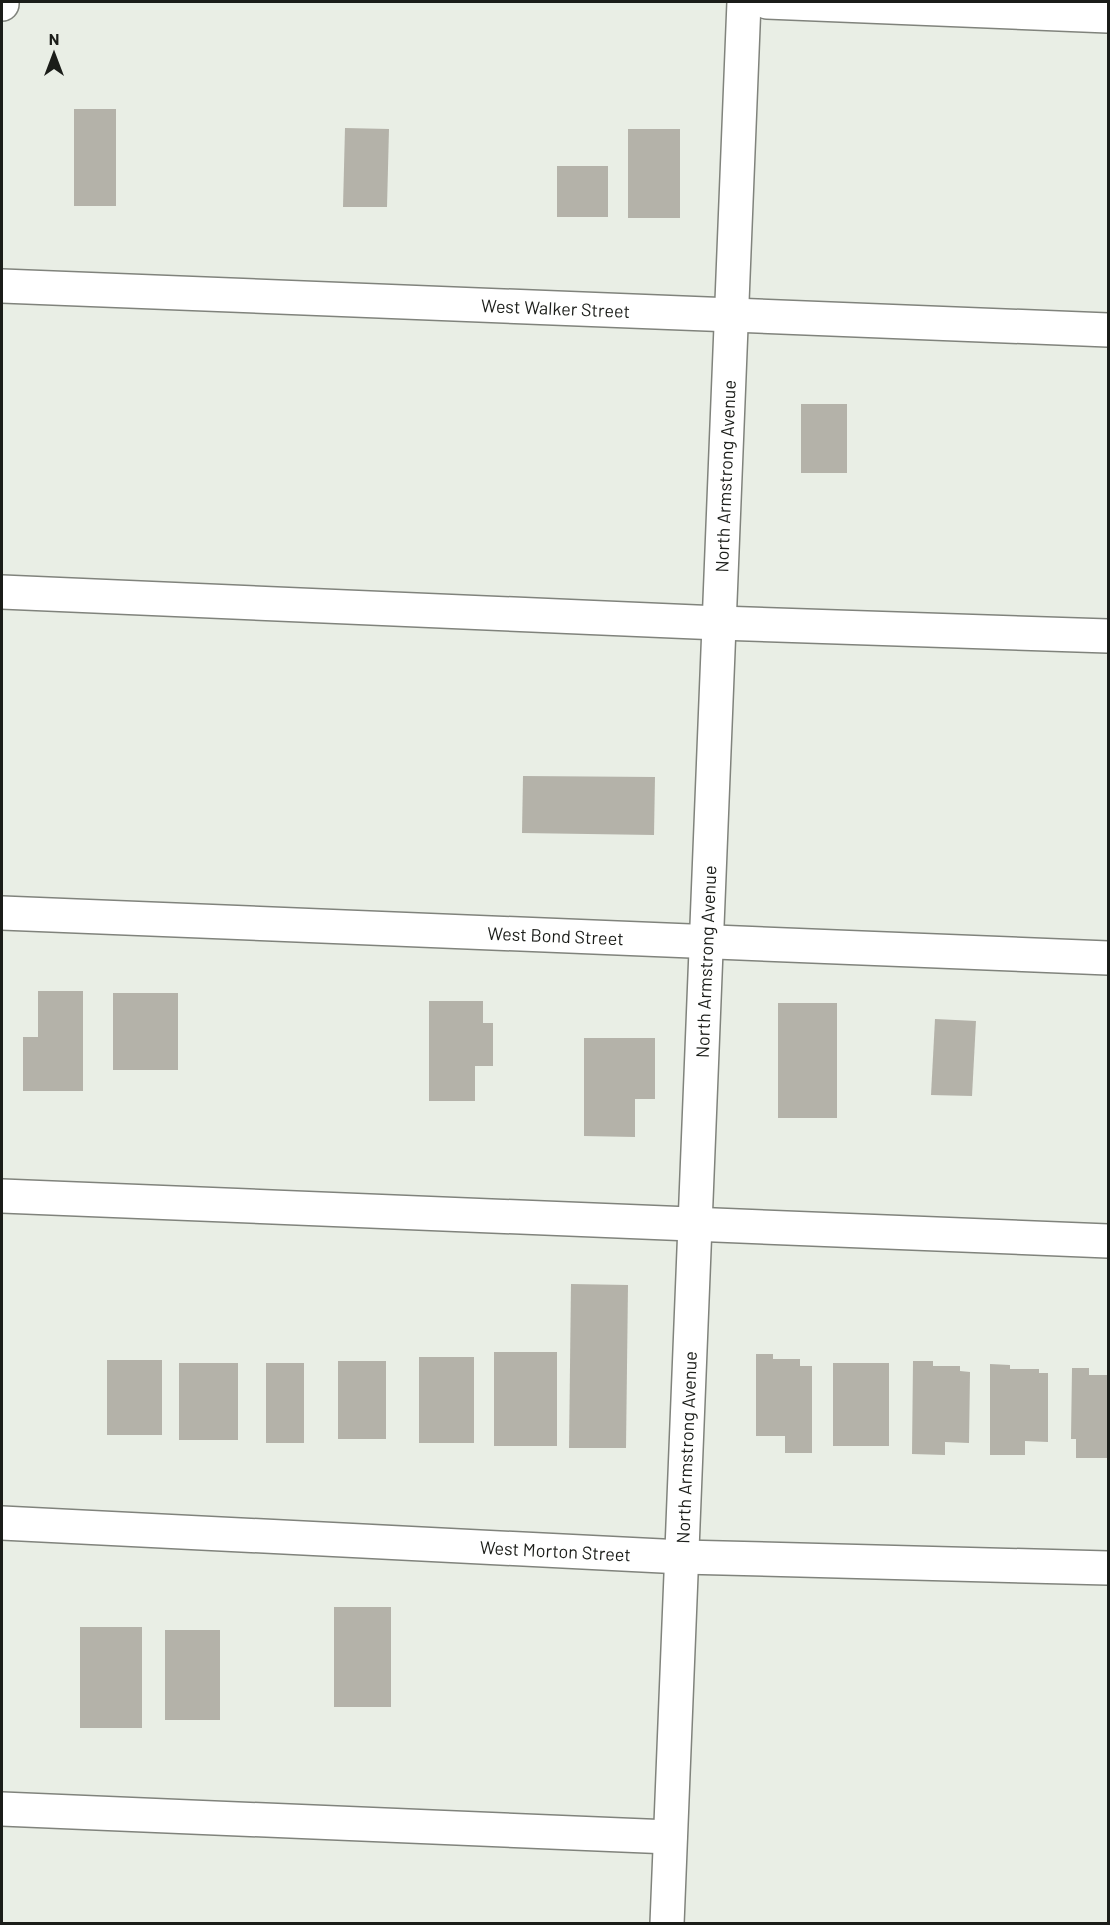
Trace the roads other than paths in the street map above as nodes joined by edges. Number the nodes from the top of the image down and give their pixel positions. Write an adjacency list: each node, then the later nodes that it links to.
1 (744, 2): 5 (street, North Armstrong Avenue)
2 (767, 2): 3 (street)
3 (1108, 16)
4 (2, 286): 5 (street, West Walker Street)
5 (732, 317): 6 (street, West Walker Street); 8 (street, North Armstrong Avenue)
6 (1108, 330)
7 (2, 592): 8 (street)
8 (719, 623): 9 (street); 11 (street, North Armstrong Avenue)
9 (1108, 636)
10 (2, 913): 11 (street, West Bond Street)
11 (706, 941): 12 (street, West Bond Street); 14 (street, North Armstrong Avenue)
12 (1108, 958)
13 (2, 1196): 14 (street)
14 (695, 1224): 15 (street); 17 (street, North Armstrong Avenue)
15 (1108, 1241)
16 (2, 1523): 17 (street, West Morton Street)
17 (682, 1557): 18 (street, West Morton Street); 20 (street, North Armstrong Avenue)
18 (1108, 1568)
19 (2, 1809): 20 (street)
20 (670, 1837): 21 (street, North Armstrong Avenue)
21 (667, 1923)

